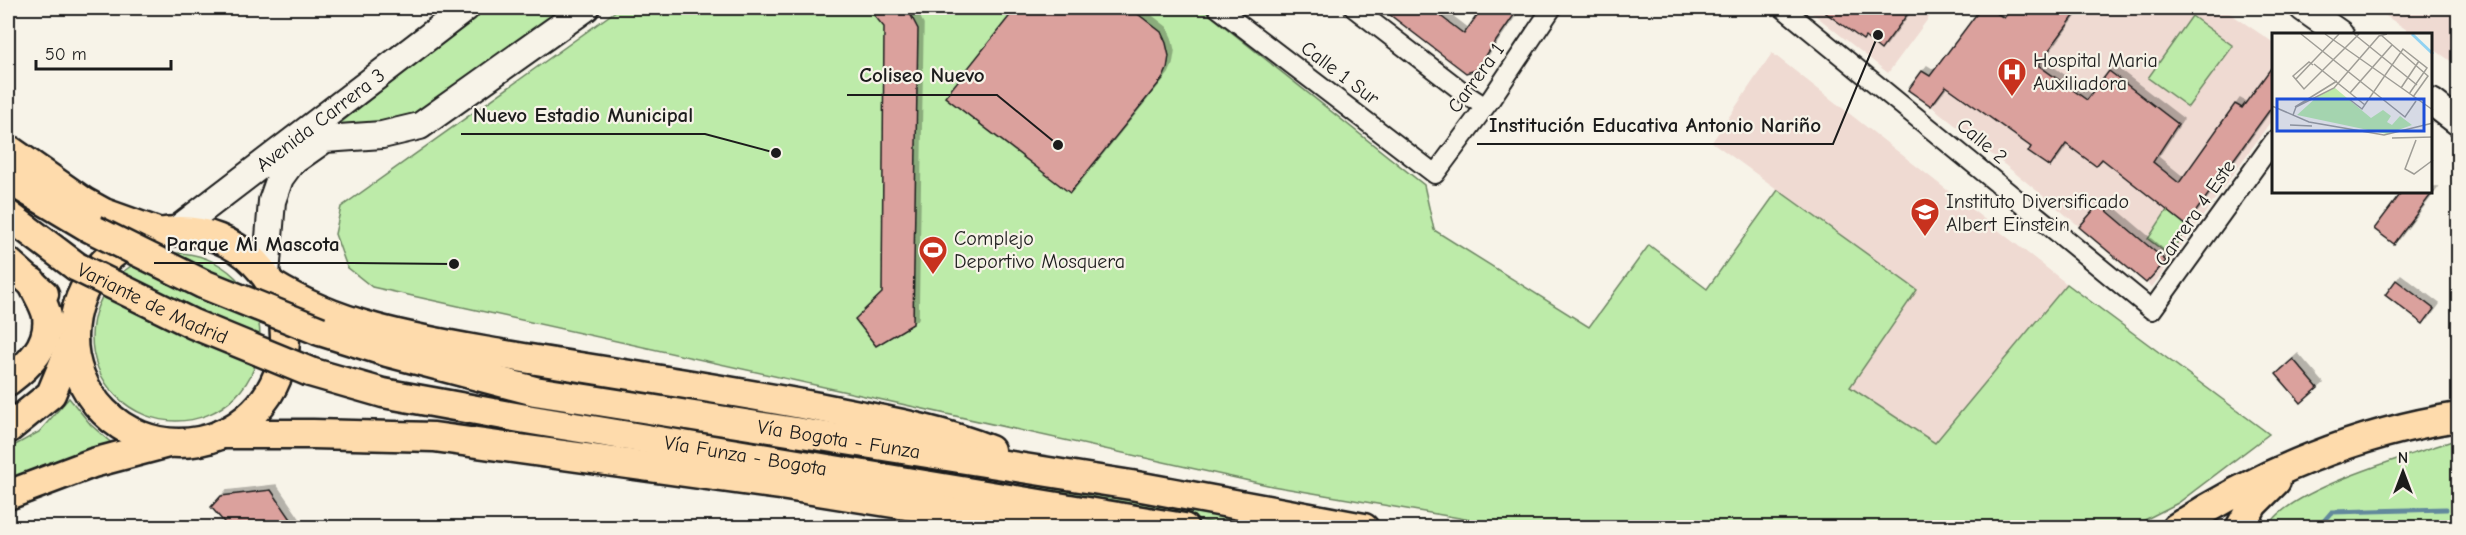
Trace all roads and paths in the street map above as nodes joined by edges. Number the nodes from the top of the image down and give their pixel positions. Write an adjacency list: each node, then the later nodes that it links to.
1 (466, 8): 17 (main road, Avenida Carrera 3)
2 (586, 8): 19 (main road, Avenida Carrera 3)
3 (1218, 8): 14 (street, Calle 1 Sur)
4 (1354, 8): 10 (street)
5 (1552, 8): 10 (street, Carrera 1)
6 (1783, 8): 21 (street, Calle 2)
7 (2302, 8): 8 (main road)
8 (2339, 33)
9 (2433, 103): 11 (main road)
10 (1484, 106): 14 (street, Carrera 1)
11 (2458, 122)
12 (8, 148): 17 (main road)
13 (2270, 153): 21 (street, Carrera 4 Este)
14 (1435, 174)
15 (8, 179): 22 (main road, Variante de Madrid, bridge)
16 (8, 215): 24 (main road, Variante de Madrid, bridge)
17 (168, 232): 19 (main road); 23 (main road)
18 (8, 262): 20 (main road)
19 (269, 280): 28 (main road); 31 (main road)
20 (32, 282): 23 (main road); 25 (main road)
21 (2152, 310)
22 (320, 331): 31 (main road, Vía Bogota - Funza)
23 (73, 332): 27 (main road); 29 (main road)
24 (310, 372): 34 (main road, Vía Funza - Bogota)
25 (8, 381)
26 (2455, 417): 30 (main road)
27 (8, 429)
28 (221, 434): 29 (main road); 33 (main road)
29 (170, 442): 32 (main road)
30 (2296, 465): 36 (main road); 37 (main road)
31 (1038, 471): 35 (main road, Vía Bogota - Funza)
32 (8, 495)
33 (1052, 528)
34 (1184, 528)
35 (1364, 528)
36 (2176, 528)
37 (2240, 528)

